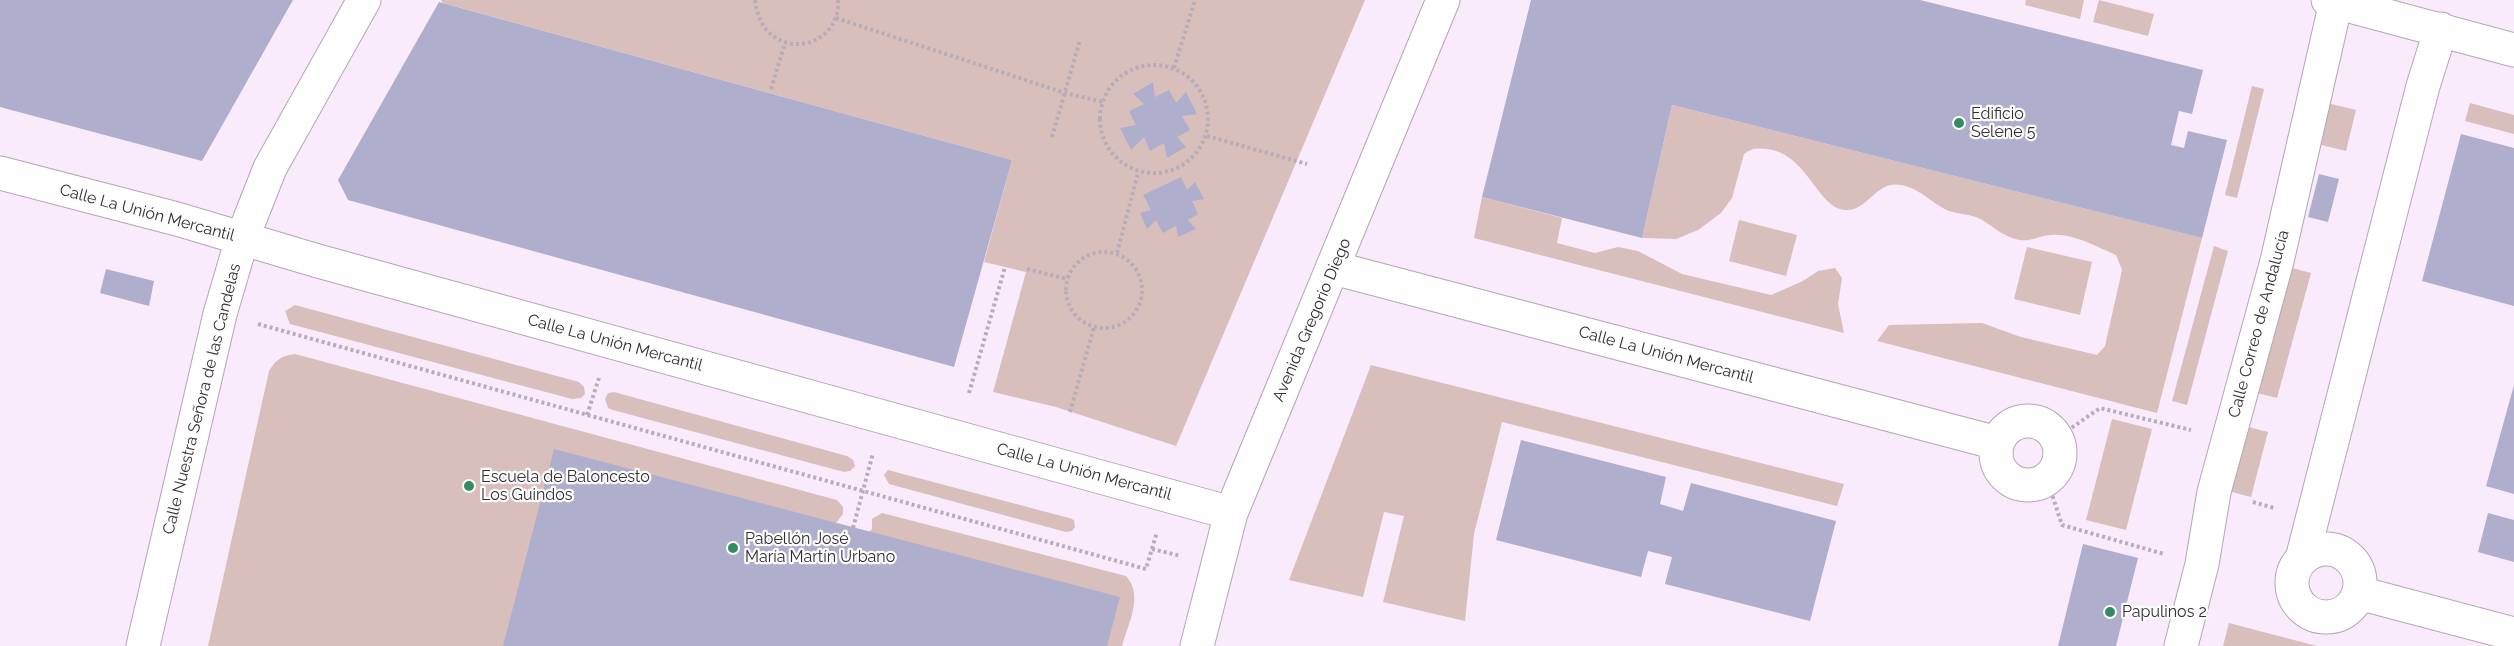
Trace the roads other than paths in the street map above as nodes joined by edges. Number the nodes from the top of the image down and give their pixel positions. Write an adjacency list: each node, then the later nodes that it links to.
1 (364, 0): 7 (street, Calle Nuestra Señora de las Candelas)
2 (1443, 0): 8 (street, Avenida Gregorio Diego)
3 (2332, 1): 4 (street); 16 (street, Calle Correo de Andalucía)
4 (2441, 29): 5 (street); 11 (street)
5 (2514, 50)
6 (0, 173): 7 (street, Calle La Unión Mercantil)
7 (243, 239): 10 (street, Calle La Unión Mercantil); 14 (street, Calle Nuestra Señora de las Candelas)
8 (1334, 268): 9 (street, Calle La Unión Mercantil); 10 (street, Avenida Gregorio Diego)
9 (1997, 443): 9 (street)
10 (1231, 513): 15 (street, Avenida Gregorio Diego)
11 (2302, 559): 12 (street); 12 (street)
12 (2359, 593): 13 (street)
13 (2514, 634)
14 (143, 646)
15 (1197, 646)
16 (2181, 646)

